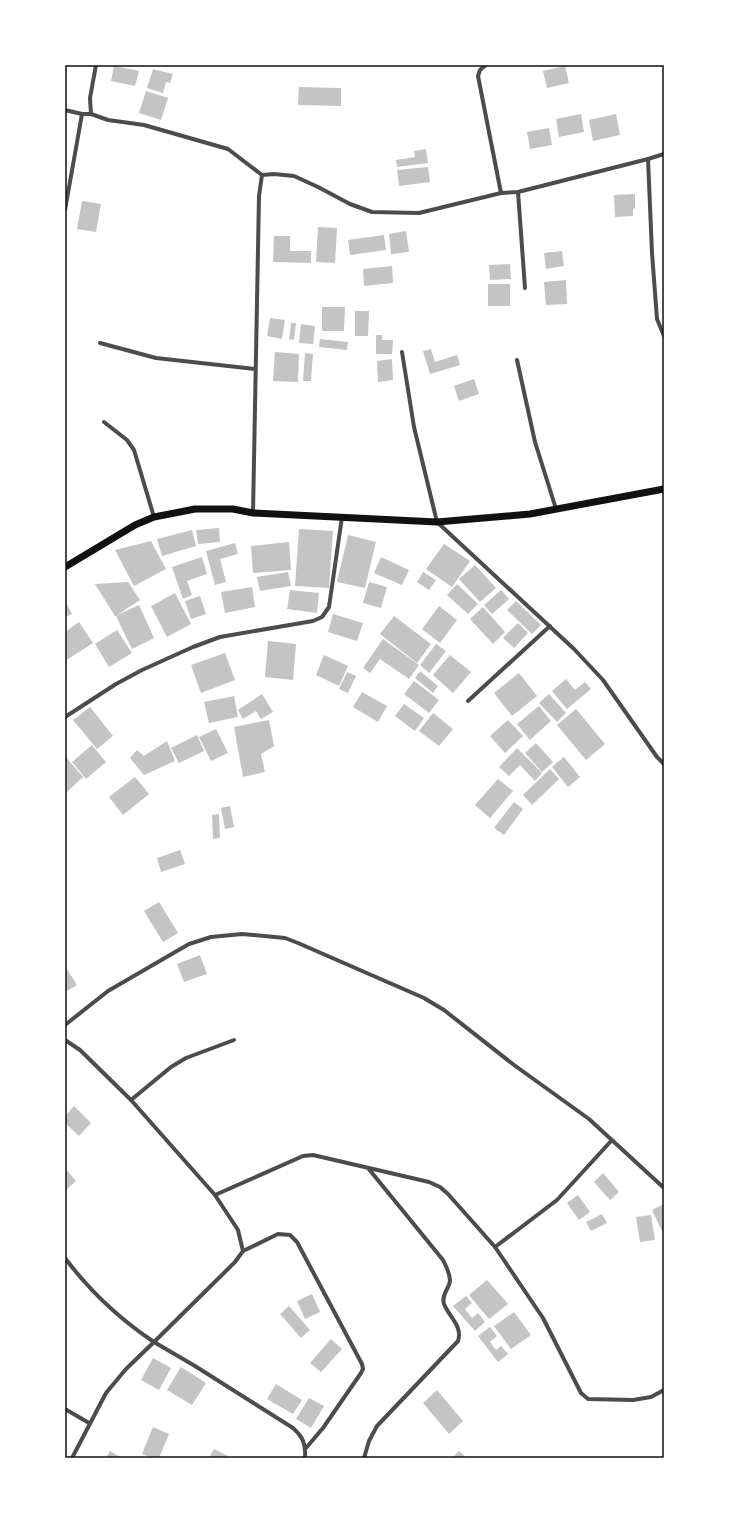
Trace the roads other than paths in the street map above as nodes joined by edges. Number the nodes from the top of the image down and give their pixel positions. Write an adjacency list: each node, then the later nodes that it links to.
1 (96, 65): 5 (street)
2 (486, 65): 10 (street)
3 (65, 110): 4 (street)
4 (82, 114): 5 (street); 11 (street)
5 (91, 114): 8 (street)
6 (664, 154): 7 (street)
7 (648, 159): 9 (street); 13 (street)
8 (262, 175): 10 (street); 17 (street)
9 (518, 192): 10 (street); 12 (street)
10 (501, 193)
11 (65, 210)
12 (525, 288)
13 (664, 336)
14 (100, 343): 17 (street)
15 (402, 352): 24 (street)
16 (517, 360): 20 (street)
17 (255, 369): 21 (street)
18 (104, 422): 22 (street)
19 (664, 489): 20 (main road)
20 (556, 509): 24 (main road)
21 (253, 513): 22 (main road); 23 (main road)
22 (154, 517): 25 (main road)
23 (342, 517): 24 (main road); 28 (street)
24 (437, 522): 26 (street)
25 (65, 567)
26 (550, 626): 27 (street); 29 (street)
27 (468, 701)
28 (65, 717)
29 (664, 764)
30 (65, 1025): 34 (street)
31 (65, 1040): 33 (street)
32 (234, 1040): 33 (street)
33 (132, 1100): 37 (street)
34 (612, 1140): 36 (street); 38 (street)
35 (368, 1168): 37 (street); 38 (street); 48 (street)
36 (664, 1188)
37 (215, 1195): 39 (street)
38 (495, 1247): 42 (street)
39 (243, 1251): 41 (street); 45 (street)
40 (65, 1258): 41 (street)
41 (154, 1342): 44 (street); 45 (street)
42 (664, 1390)
43 (65, 1409): 44 (street)
44 (89, 1423): 46 (street)
45 (306, 1448): 47 (street)
46 (72, 1458)
47 (305, 1458)
48 (364, 1458)

